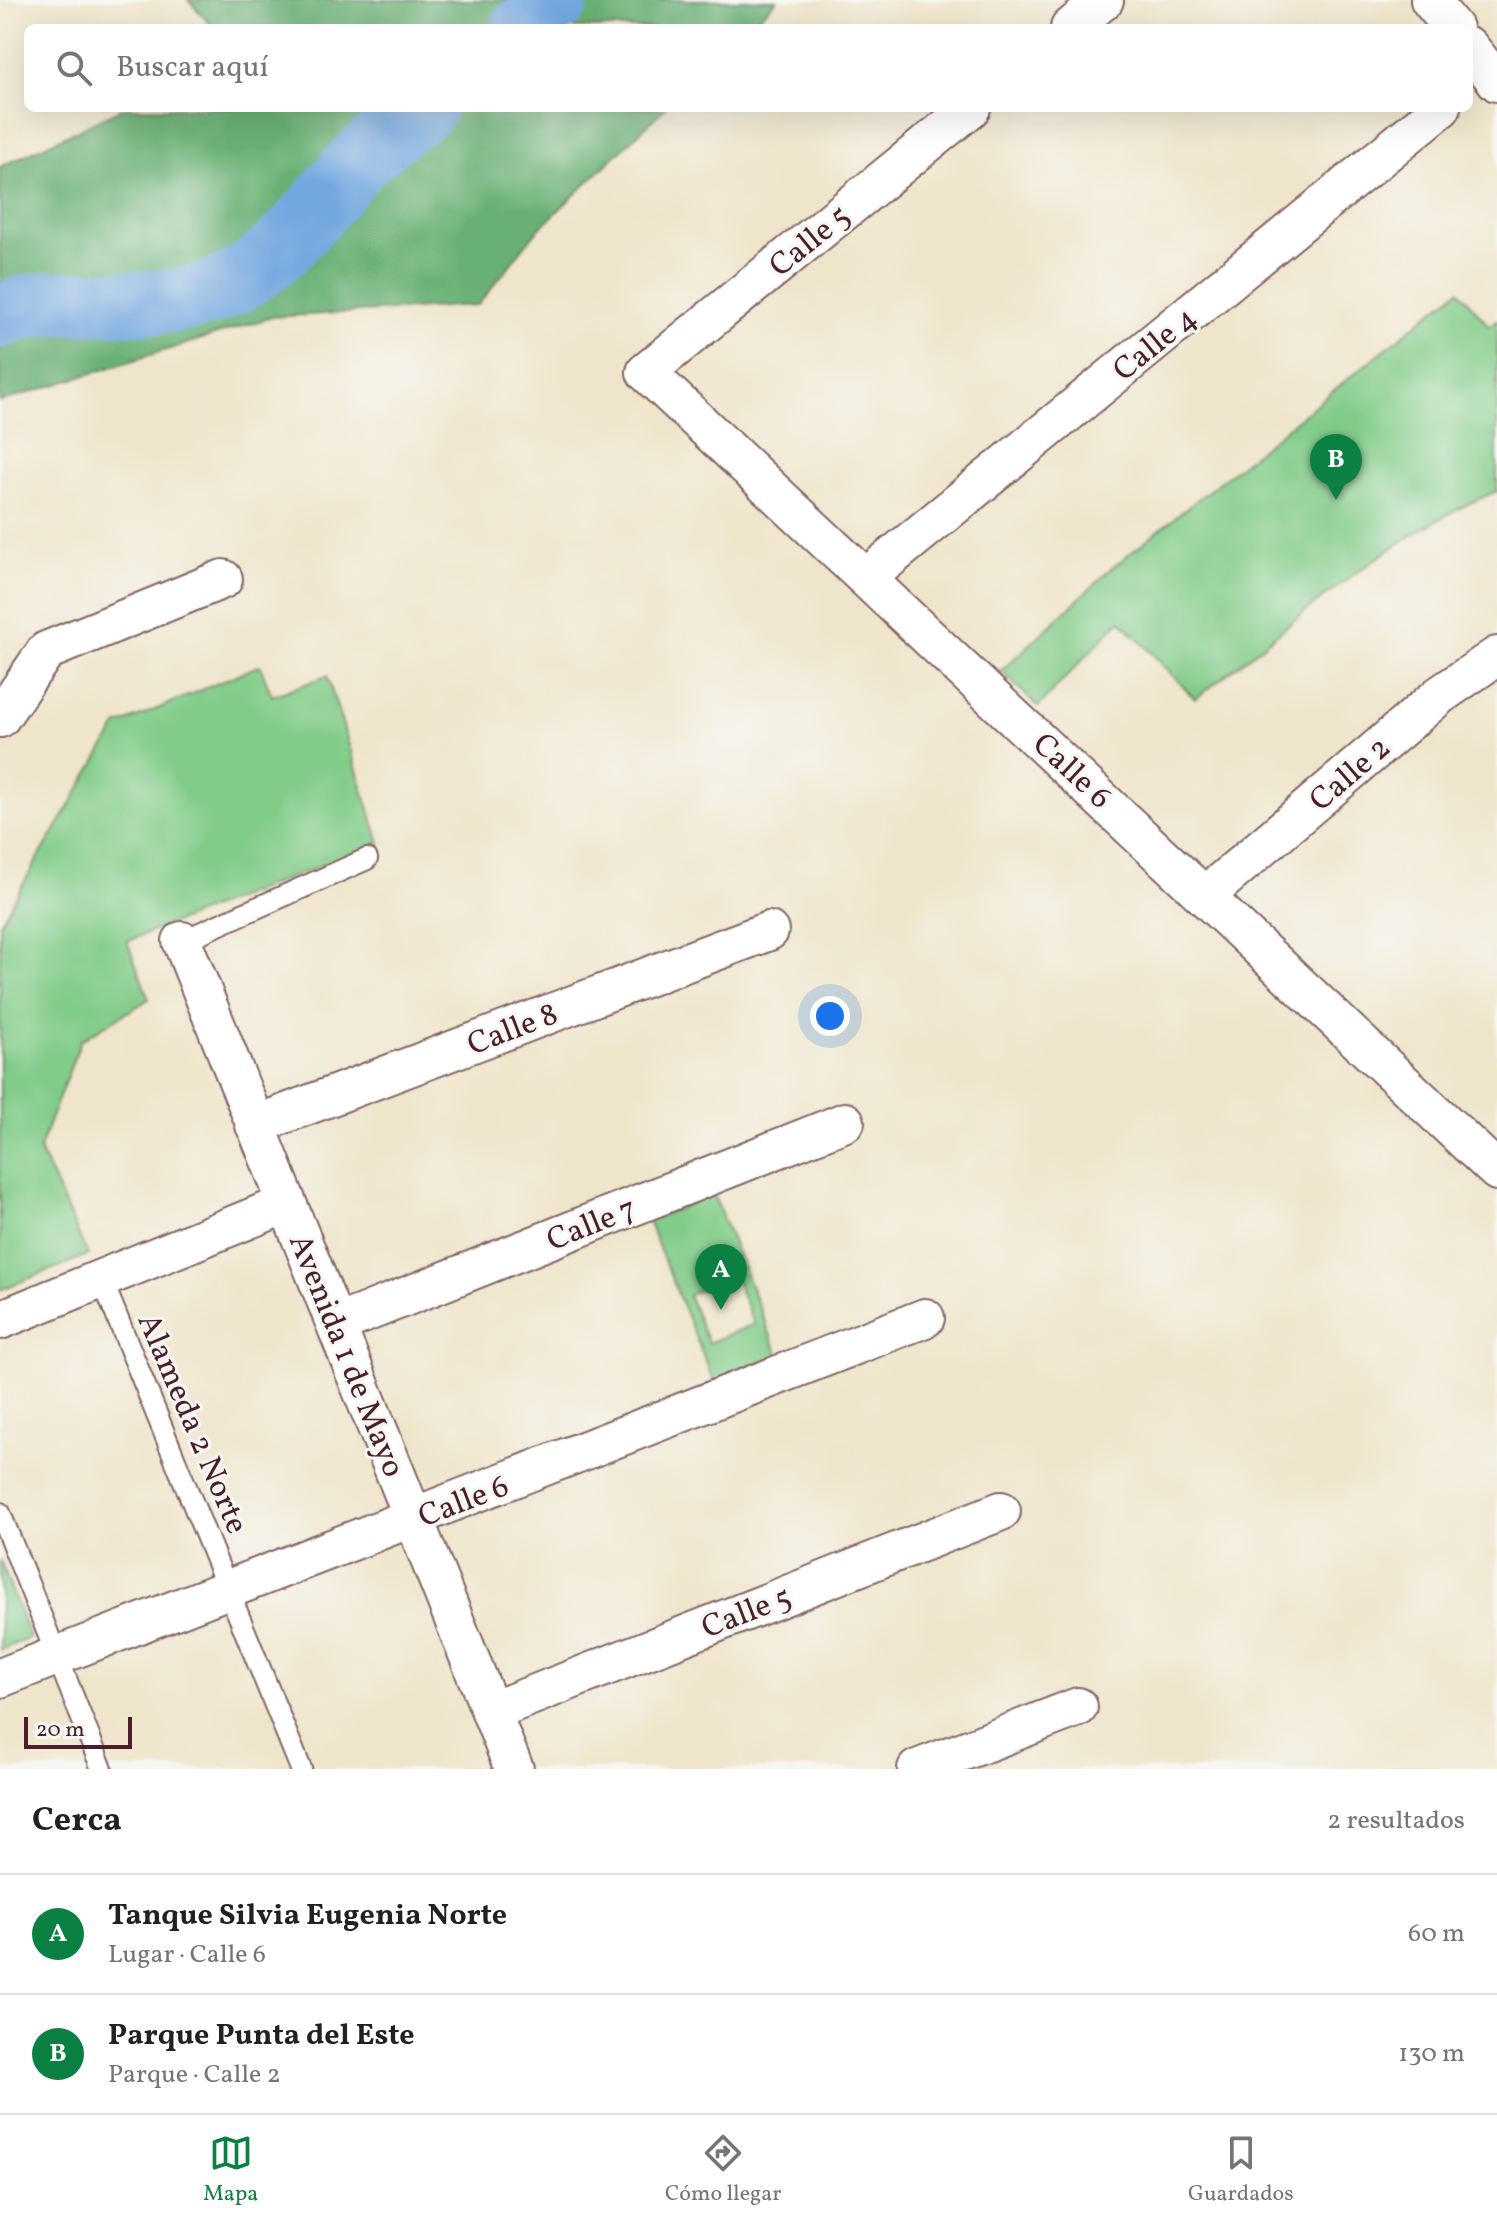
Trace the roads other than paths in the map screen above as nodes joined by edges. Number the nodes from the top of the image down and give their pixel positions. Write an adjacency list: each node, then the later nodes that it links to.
1 (1104, 0): 3 (street)
2 (1430, 0): 4 (street)
3 (1075, 24)
4 (1450, 24)
5 (966, 112): 7 (street, Calle 5)
6 (1436, 112): 8 (street, Calle 4)
7 (646, 372): 8 (street, Calle 6)
8 (867, 577): 13 (street, Calle 6)
9 (223, 579): 11 (street)
10 (1497, 656): 13 (street, Calle 2)
11 (0, 718)
12 (367, 859): 15 (lane)
13 (1206, 895): 18 (street, Calle 6)
14 (769, 931): 17 (street, Calle 8)
15 (182, 941): 17 (street, Avenida 1 de Mayo)
16 (845, 1122): 23 (street, Calle 7)
17 (255, 1125): 19 (street, Avenida 1 de Mayo)
18 (1497, 1171)
19 (286, 1204): 20 (street); 23 (street, Avenida 1 de Mayo)
20 (102, 1280): 22 (street); 27 (lane, Alameda 2 Norte)
21 (925, 1318): 26 (street, Calle 6)
22 (0, 1320)
23 (337, 1324): 26 (street, Avenida 1 de Mayo)
24 (1001, 1511): 31 (street, Calle 5)
25 (0, 1513): 28 (lane)
26 (415, 1518): 27 (street, Calle 6); 31 (street, Avenida 1 de Mayo)
27 (231, 1590): 28 (street, Calle 6); 33 (lane, Alameda 2 Norte)
28 (56, 1656): 29 (street, Calle 6); 32 (lane)
29 (0, 1678)
30 (1078, 1707): 35 (street)
31 (492, 1711): 34 (street, Avenida 1 de Mayo)
32 (102, 1769)
33 (301, 1769)
34 (514, 1769)
35 (917, 1769)

